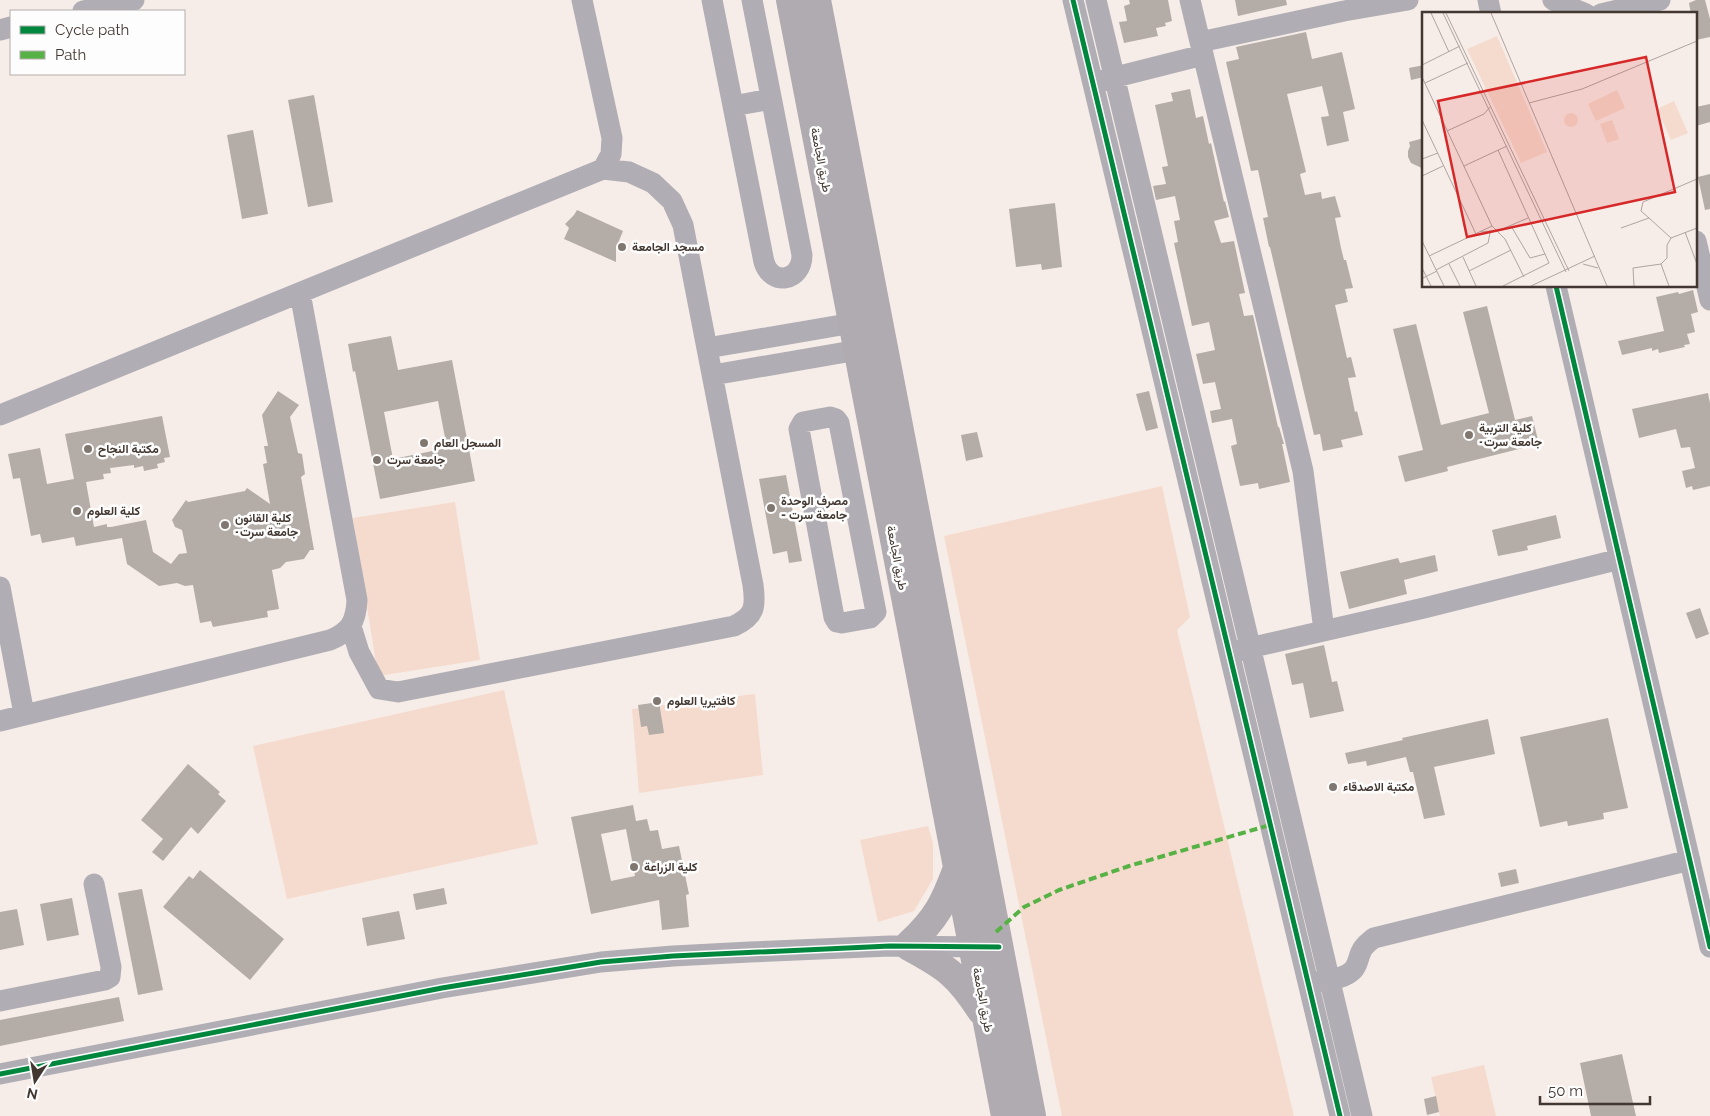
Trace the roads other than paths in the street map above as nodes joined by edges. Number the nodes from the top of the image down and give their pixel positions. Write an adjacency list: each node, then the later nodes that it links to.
1 (134, 0): 14 (street)
2 (582, 0): 22 (street)
3 (712, 0): 21 (street)
4 (752, 0): 20 (street)
5 (790, 0): 27 (highway, طريق الجامعة)
6 (817, 0): 45 (highway, طريق الجامعة)
7 (1073, 0): 19 (street)
8 (1096, 0): 18 (street)
9 (1190, 0): 17 (street)
10 (1408, 0): 12 (street)
11 (1553, 0): 15 (street)
12 (1343, 5): 17 (street)
13 (1648, 6): 16 (street)
14 (88, 10)
15 (1581, 12)
16 (1614, 12)
17 (1202, 49): 18 (street); 37 (street)
18 (1114, 78): 19 (street); 38 (street)
19 (1093, 83): 39 (street)
20 (771, 99): 21 (street); 21 (street)
21 (733, 106)
22 (603, 169): 25 (street); 28 (street)
23 (1698, 249): 26 (street)
24 (1556, 288): 32 (street)
25 (300, 293): 31 (street); 36 (street)
26 (1710, 300)
27 (852, 323): 28 (street); 29 (highway, طريق الجامعة)
28 (708, 348): 30 (street)
29 (858, 350): 30 (street); 33 (highway, طريق الجامعة)
30 (713, 375): 36 (street)
31 (0, 415)
32 (1620, 559): 37 (street); 42 (street)
33 (899, 568): 34 (street); 43 (highway, طريق الجامعة)
34 (870, 582): 34 (street)
35 (0, 587): 40 (street)
36 (351, 626): 40 (street)
37 (1324, 630): 38 (street)
38 (1250, 647): 39 (street); 48 (street)
39 (1229, 652): 49 (street)
40 (24, 714): 41 (street)
41 (0, 721)
42 (1690, 860): 47 (street); 48 (street)
43 (957, 868): 45 (highway, طريق الجامعة); 46 (highway)
44 (94, 884): 50 (street)
45 (985, 940): 46 (street); 51 (highway, طريق الجامعة); 54 (highway, طريق الجامعة)
46 (903, 945): 51 (highway); 52 (street)
47 (1710, 947)
48 (1329, 979): 49 (street); 56 (street)
49 (1308, 984): 55 (street)
50 (0, 1001)
51 (986, 1018): 53 (highway, طريق الجامعة)
52 (0, 1074)
53 (1005, 1116)
54 (1032, 1116)
55 (1340, 1116)
56 (1362, 1116)

